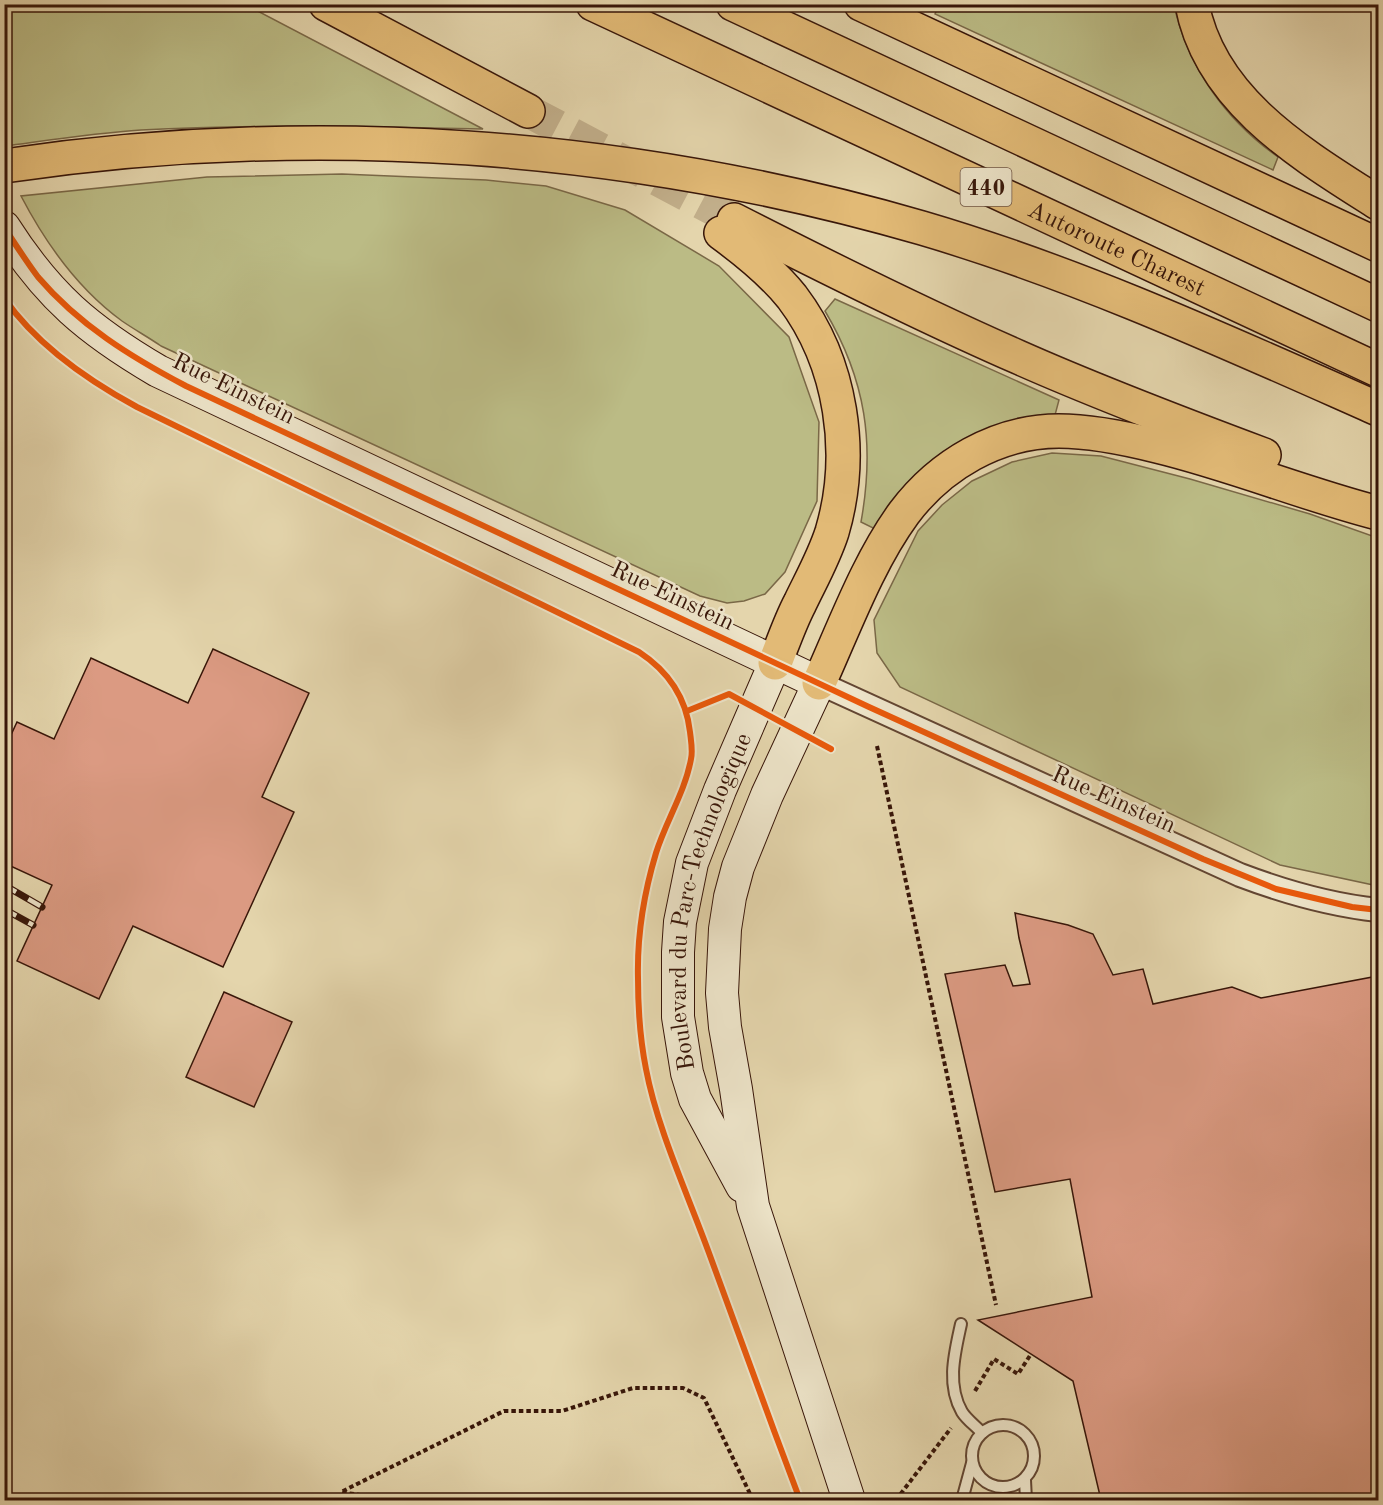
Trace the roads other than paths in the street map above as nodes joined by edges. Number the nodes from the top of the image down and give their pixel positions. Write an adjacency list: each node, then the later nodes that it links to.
1 (326, 4): 6 (highway)
2 (593, 4): 12 (highway, Autoroute Charest / 440)
3 (733, 4): 11 (highway, 440)
4 (861, 4): 10 (highway)
5 (1192, 4): 8 (highway)
6 (528, 111)
7 (4, 166): 13 (highway)
8 (1378, 203)
9 (4, 227): 16 (street, Rue Einstein)
10 (1378, 245)
11 (1378, 305)
12 (1378, 370)
13 (1378, 409)
14 (1378, 498): 16 (highway)
15 (1378, 513): 17 (highway)
16 (775, 663): 17 (street, Rue Einstein); 19 (street, Boulevard du Parc-Technologique)
17 (819, 683): 18 (street, Rue Einstein); 19 (street, Boulevard du Parc-Technologique)
18 (1378, 910)
19 (753, 1206): 24 (street, Boulevard du Parc-Technologique)
20 (961, 1324): 21 (lane)
21 (982, 1433): 22 (lane); 23 (lane)
22 (972, 1463): 23 (lane); 25 (lane)
23 (1025, 1480): 26 (lane)
24 (849, 1500)
25 (962, 1500)
26 (1026, 1500)

